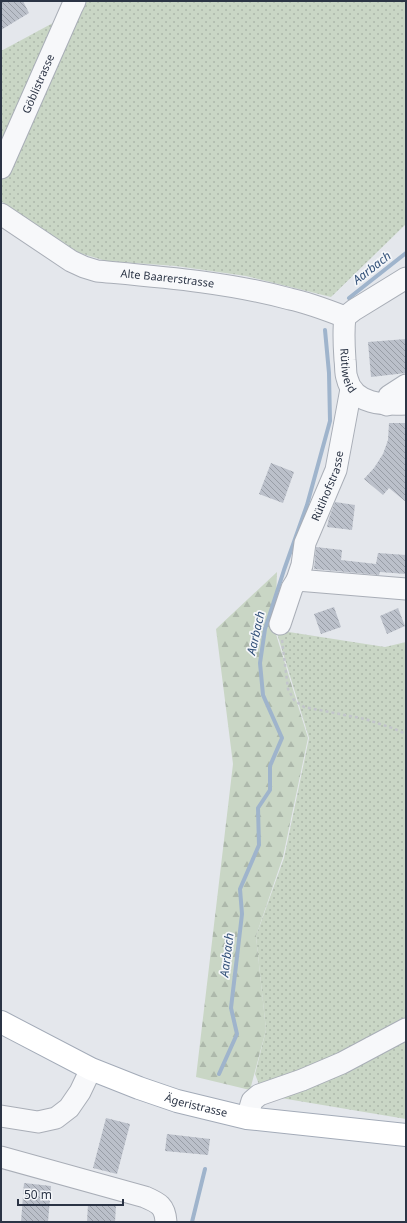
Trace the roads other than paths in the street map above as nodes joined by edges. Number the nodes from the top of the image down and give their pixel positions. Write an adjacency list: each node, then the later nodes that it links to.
1 (75, 1): 2 (street, Göblistrasse)
2 (1, 168)
3 (1, 214): 5 (street, Alte Baarerstrasse)
4 (406, 278): 5 (street)
5 (345, 317): 7 (street, Rütiweid)
6 (406, 385): 8 (street)
7 (352, 389): 8 (street, Rütiweid); 9 (street, Rütihofstrasse)
8 (396, 405)
9 (296, 580): 10 (street); 11 (street, Rütihofstrasse)
10 (406, 589)
11 (280, 624)
12 (1, 1022): 14 (main road, Ägeristrasse)
13 (406, 1029): 16 (street)
14 (92, 1069): 15 (street); 16 (main road, Ägeristrasse)
15 (1, 1116)
16 (247, 1118): 17 (main road, Ägeristrasse)
17 (406, 1135)
18 (1, 1157): 19 (street)
19 (166, 1222)

